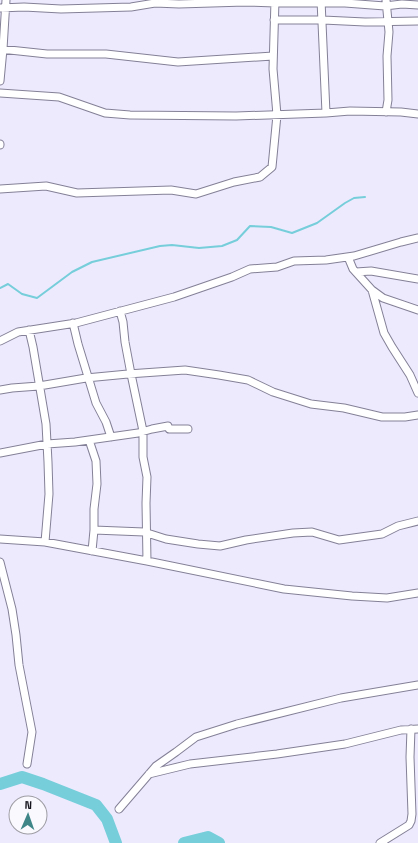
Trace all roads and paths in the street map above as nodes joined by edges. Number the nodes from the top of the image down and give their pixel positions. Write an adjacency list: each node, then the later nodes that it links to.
1 (6, 0): 7 (street)
2 (245, 1): 3 (street); 7 (street)
3 (275, 2): 4 (street); 8 (street)
4 (322, 2): 5 (street); 9 (street)
5 (387, 3): 6 (street); 10 (street)
6 (418, 5)
7 (3, 8): 12 (street)
8 (274, 20): 9 (street); 13 (street)
9 (323, 20): 10 (street); 17 (street)
10 (388, 21): 11 (street); 16 (street)
11 (418, 21)
12 (2, 49): 13 (street); 14 (street)
13 (273, 56): 19 (street)
14 (0, 81)
15 (0, 93): 19 (street)
16 (386, 112): 17 (street); 18 (street)
17 (326, 113): 19 (street)
18 (418, 114)
19 (277, 115): 20 (street)
20 (0, 189)
21 (418, 238): 22 (street)
22 (348, 257): 23 (street); 27 (street)
23 (356, 272): 24 (street); 25 (street)
24 (418, 279)
25 (372, 290): 26 (street); 35 (street)
26 (418, 310)
27 (120, 311): 28 (street); 31 (street)
28 (73, 323): 29 (street); 32 (street)
29 (29, 330): 30 (street); 33 (street)
30 (0, 341)
31 (131, 374): 32 (street); 36 (street); 38 (street)
32 (89, 378): 33 (street); 39 (street)
33 (39, 386): 34 (street); 41 (street)
34 (0, 390)
35 (418, 393)
36 (418, 415)
37 (188, 429): 38 (street)
38 (143, 431): 39 (street); 45 (street)
39 (111, 437): 40 (street)
40 (88, 440): 41 (street); 44 (street)
41 (47, 444): 42 (street); 47 (street)
42 (0, 453)
43 (418, 521): 45 (street)
44 (94, 530): 45 (street); 48 (street)
45 (147, 533): 49 (street)
46 (0, 539): 47 (street)
47 (45, 542): 48 (street)
48 (92, 551): 49 (street)
49 (147, 561): 51 (street)
50 (0, 562): 54 (street)
51 (418, 593)
52 (418, 685): 55 (street)
53 (415, 729): 55 (street); 57 (street)
54 (27, 764)
55 (149, 774): 56 (street)
56 (119, 809)
57 (380, 843)

